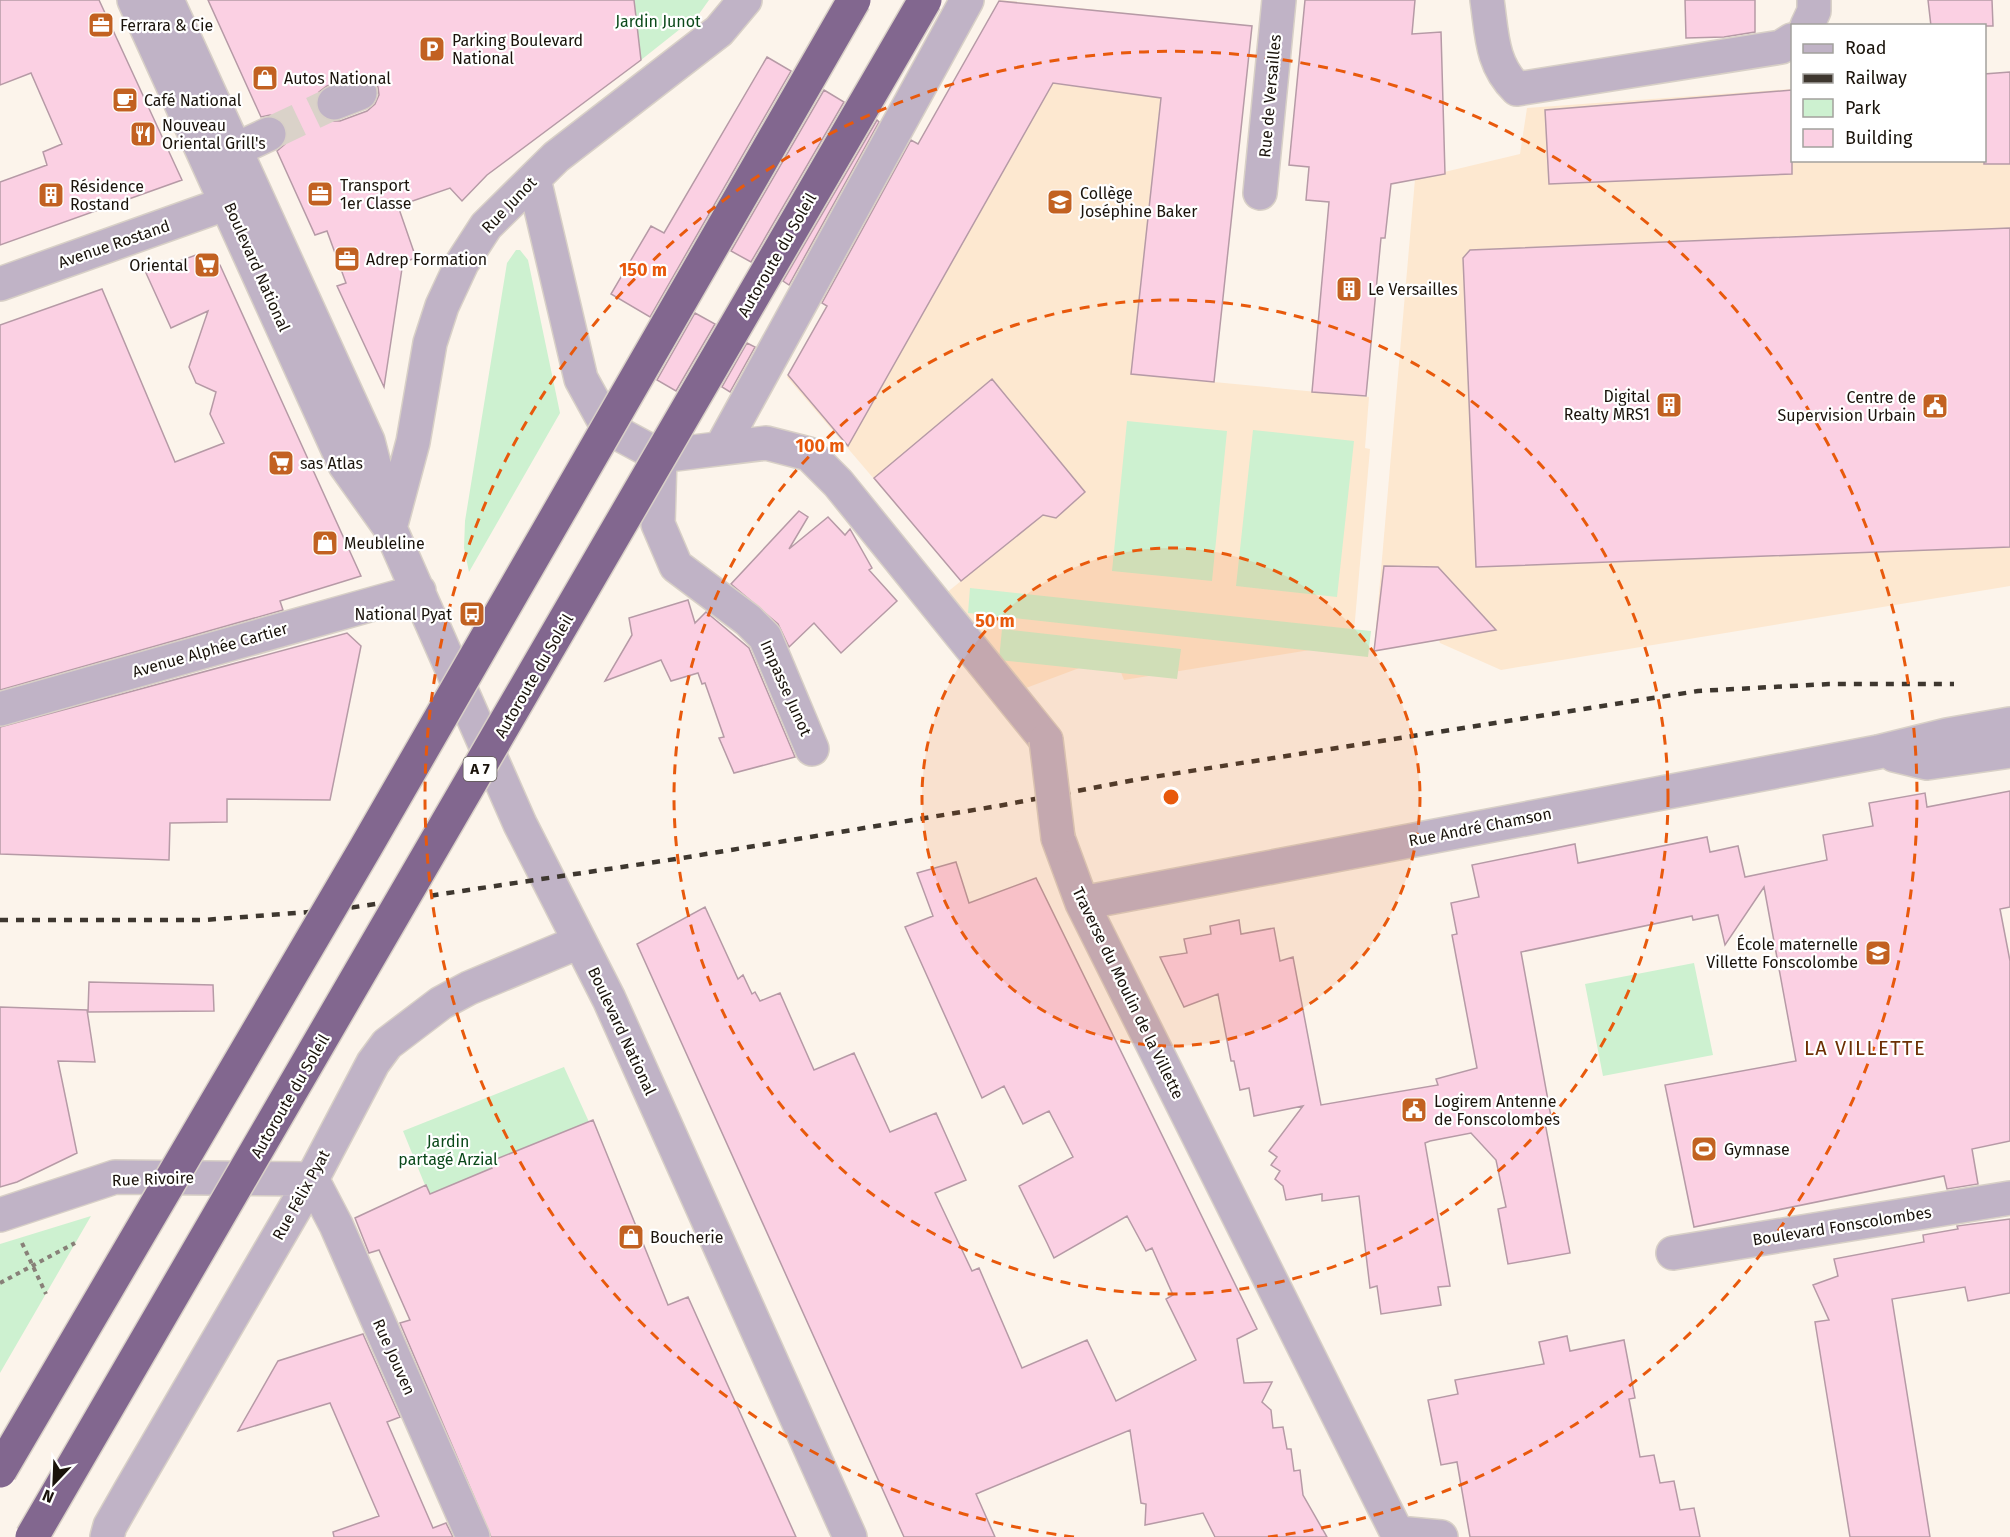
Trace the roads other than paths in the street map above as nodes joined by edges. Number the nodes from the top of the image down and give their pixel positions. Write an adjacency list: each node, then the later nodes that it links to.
1 (135, 0): 16 (street, Boulevard National)
2 (167, 0): 13 (street, Boulevard National)
3 (745, 0): 14 (street, Rue Junot)
4 (854, 0): 33 (highway, bridge)
5 (925, 0): 35 (highway, Autoroute du Soleil / A 7, bridge)
6 (967, 0): 18 (street)
7 (1279, 0): 15 (street, Rue de Versailles)
8 (1487, 0): 11 (street)
9 (1814, 0): 10 (street)
10 (1808, 24)
11 (1791, 41)
12 (269, 134): 13 (street)
13 (235, 150): 16 (street, Boulevard National)
14 (534, 179): 19 (street); 20 (street, Rue Junot)
15 (1260, 193)
16 (242, 199): 17 (street, Avenue Rostand); 20 (street, Boulevard National)
17 (0, 284)
18 (721, 448): 19 (street, Traverse du Moulin de la Villette); 27 (street, Traverse du Moulin de la Villette, bridge)
19 (660, 456): 24 (street, Impasse Junot)
20 (390, 528): 21 (street, Boulevard National)
21 (419, 591): 22 (street, Avenue Alphée Cartier); 28 (street, Boulevard National)
22 (0, 709)
23 (2010, 724): 26 (street, Rue André Chamson)
24 (812, 748)
25 (2010, 751): 26 (street, Rue André Chamson)
26 (1878, 752): 27 (street, Rue André Chamson)
27 (1082, 903): 34 (street, Traverse du Moulin de la Villette)
28 (579, 942): 29 (street, Rue Félix Pyat); 38 (street, Boulevard National)
29 (312, 1179): 31 (street, Rue Rivoire); 36 (street, Rue Félix Pyat); 37 (street, Rue Jouven)
30 (2010, 1198): 32 (street, Boulevard Fonscolombes)
31 (4, 1213)
32 (1673, 1253)
33 (0, 1471)
34 (1399, 1535): 39 (street)
35 (32, 1537)
36 (107, 1537)
37 (473, 1537)
38 (850, 1537)
39 (1441, 1537)

